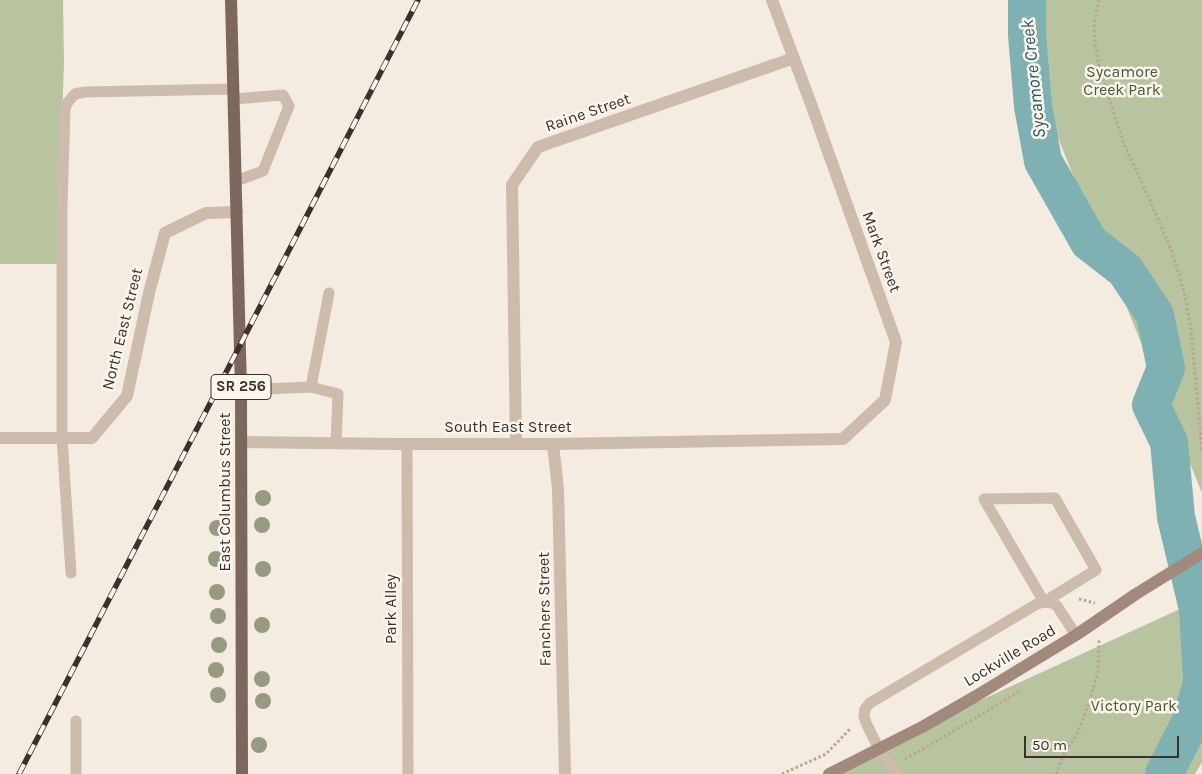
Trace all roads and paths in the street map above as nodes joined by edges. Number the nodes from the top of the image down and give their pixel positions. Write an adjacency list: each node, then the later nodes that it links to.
1 (231, 0): 5 (main road, East Columbus Street / SR 256)
2 (772, 0): 4 (street, Mark Street)
3 (1099, 0): 19 (path)
4 (794, 58): 13 (street, Mark Street); 16 (street, Raine Street)
5 (233, 94): 6 (main road, East Columbus Street / SR 256); 6 (lane); 12 (lane)
6 (236, 181): 7 (main road, East Columbus Street / SR 256)
7 (237, 212): 10 (main road, East Columbus Street / SR 256); 12 (street, North East Street)
8 (329, 293): 9 (lane)
9 (311, 387): 10 (lane); 15 (lane)
10 (241, 390): 14 (main road, East Columbus Street / SR 256)
11 (0, 438): 12 (street, North East Street)
12 (62, 438): 21 (lane)
13 (775, 440): 18 (street, South East Street)
14 (242, 442): 15 (street, South East Street); 29 (main road, East Columbus Street / SR 256)
15 (336, 443): 17 (street, South East Street)
16 (516, 443): 17 (street, South East Street); 18 (street, South East Street)
17 (407, 444): 30 (lane, Park Alley)
18 (553, 444): 31 (street, Fanchers Street)
19 (1202, 450)
20 (1202, 553): 23 (main road, Lockville Road)
21 (71, 572)
22 (1044, 602): 22 (lane); 24 (lane); 27 (lane)
23 (1098, 620): 24 (main road, Lockville Road); 35 (path)
24 (1076, 635): 27 (main road, Lockville Road)
25 (76, 721): 28 (lane)
26 (851, 729): 32 (path)
27 (880, 748): 33 (main road, Lockville Road); 34 (lane)
28 (76, 774)
29 (242, 774)
30 (408, 774)
31 (565, 774)
32 (782, 774)
33 (829, 774)
34 (898, 774)
35 (1056, 774)

